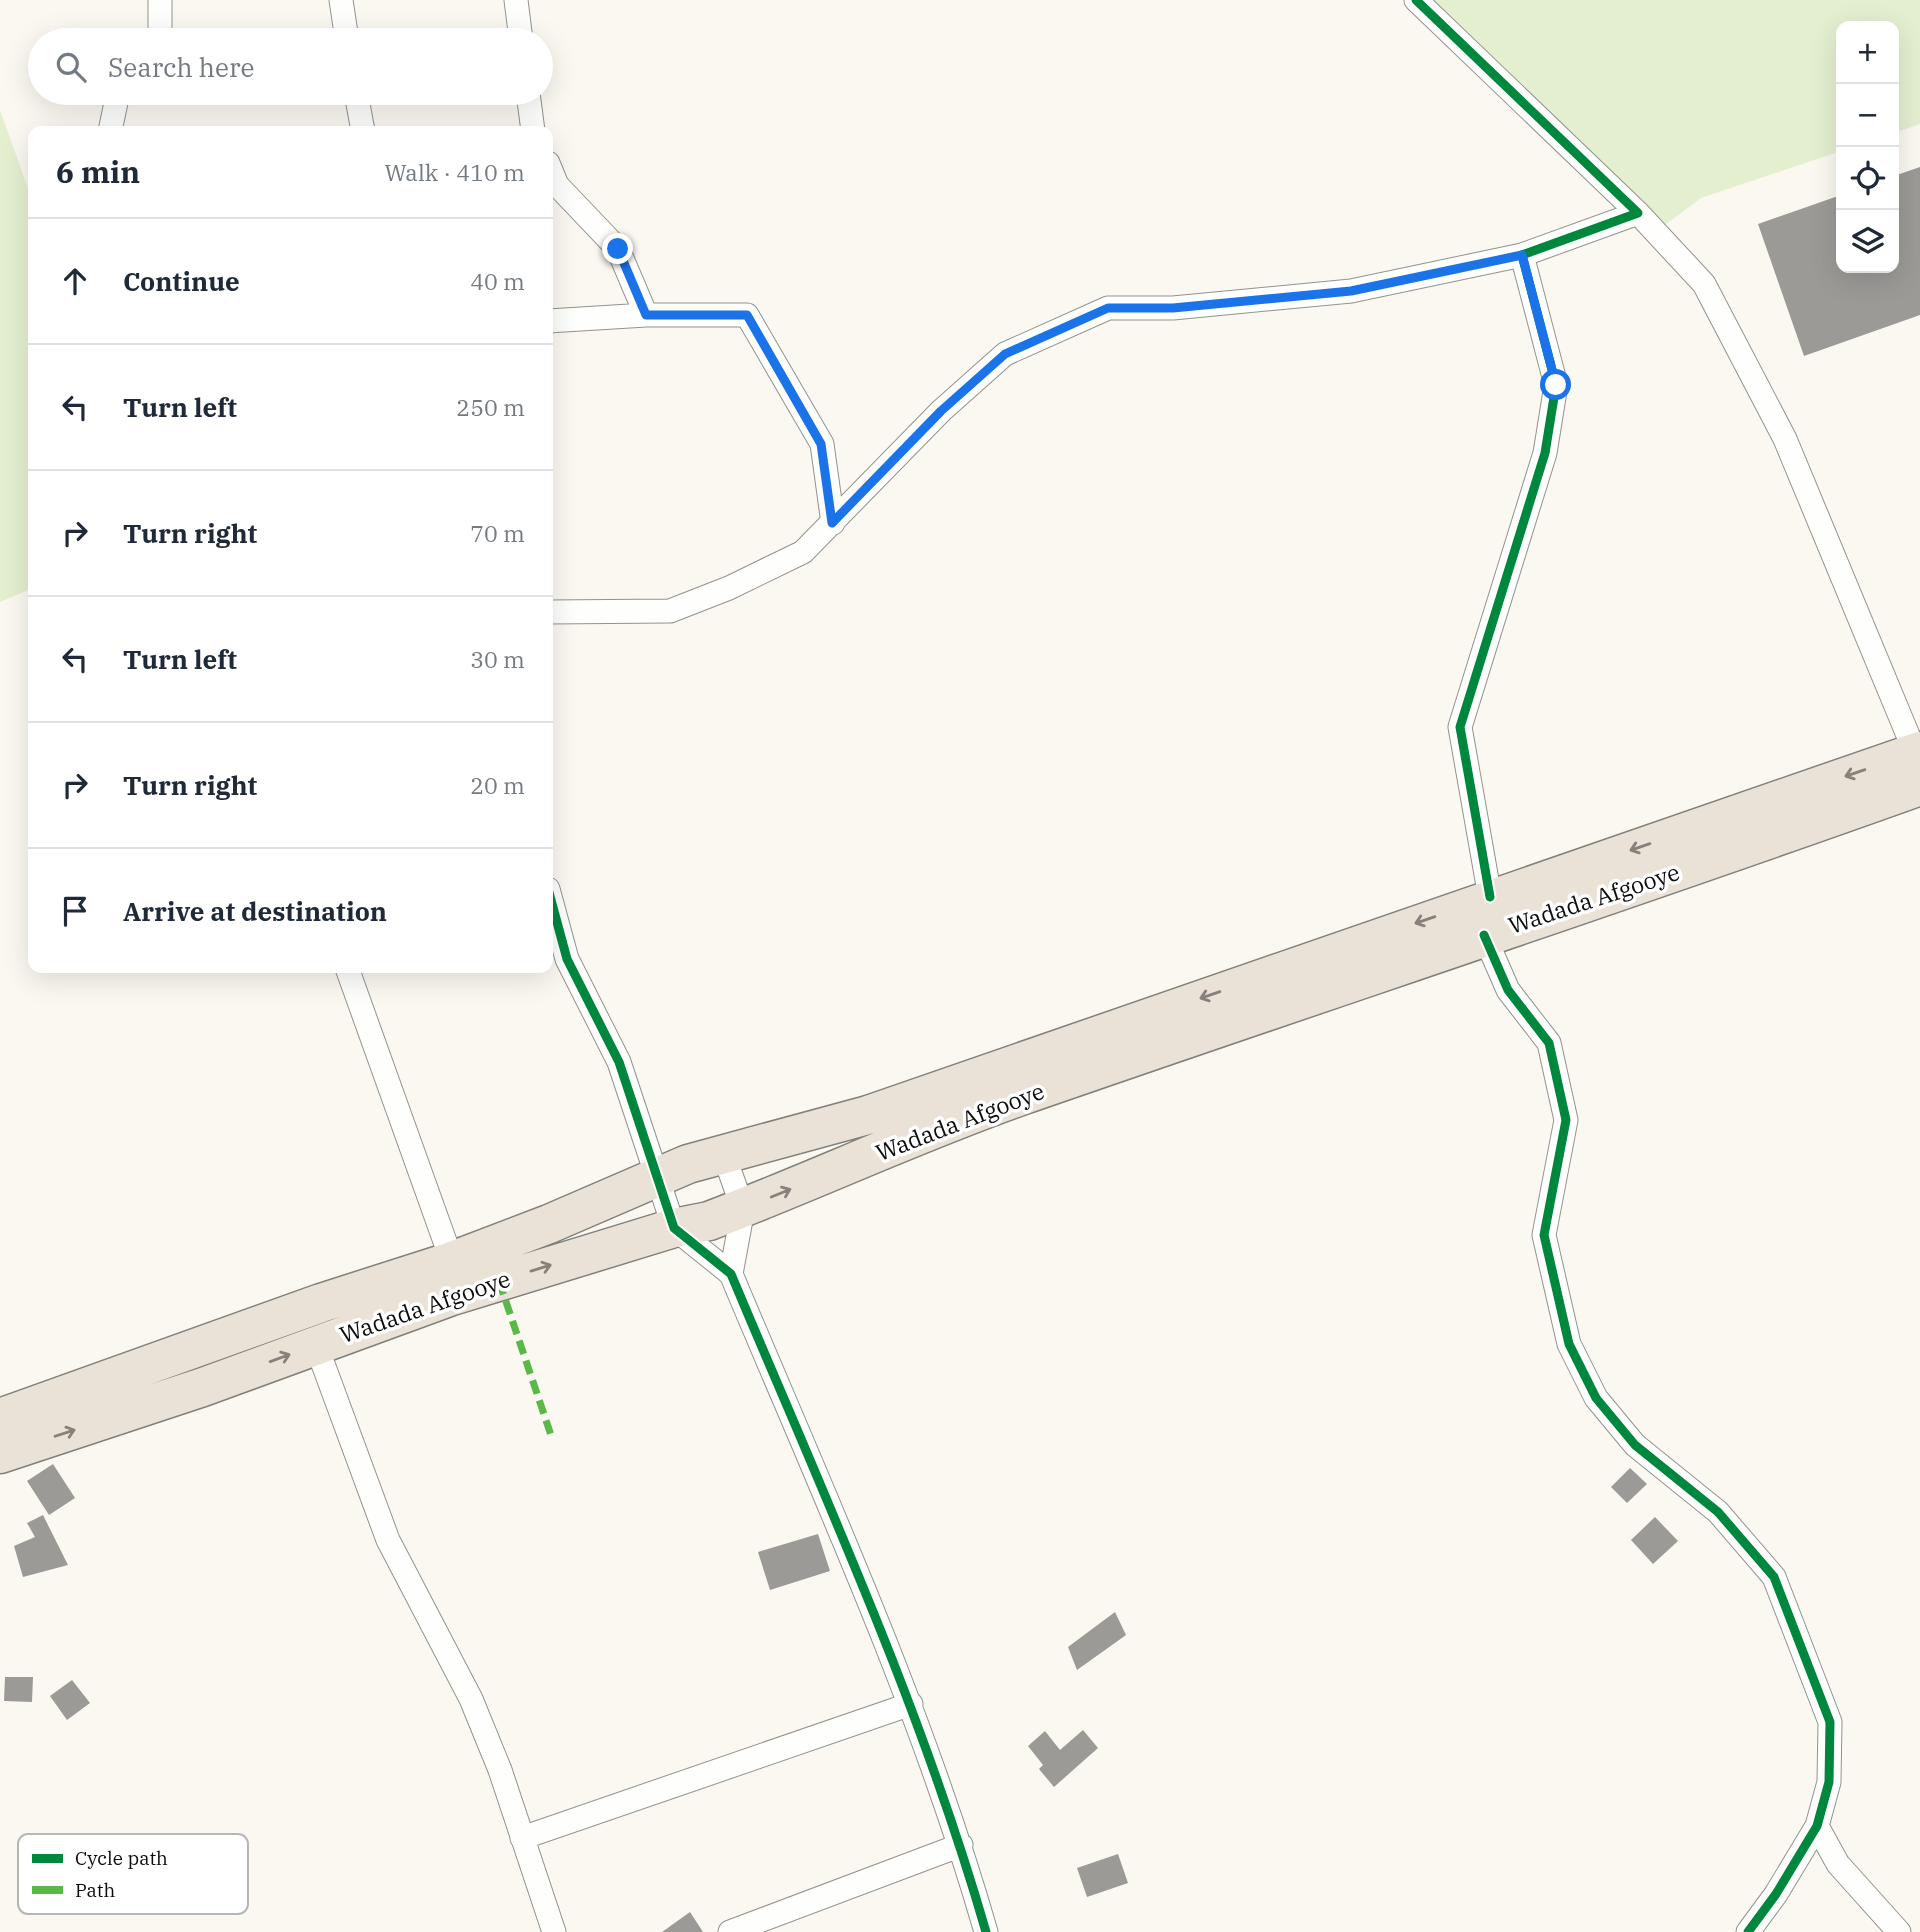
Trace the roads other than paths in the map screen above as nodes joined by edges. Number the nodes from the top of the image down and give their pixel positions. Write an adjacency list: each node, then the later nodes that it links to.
1 (160, 0): 5 (street)
2 (341, 0): 6 (street)
3 (516, 0): 7 (street)
4 (1416, 0): 15 (street)
5 (160, 28)
6 (345, 28)
7 (520, 28)
8 (115, 105): 11 (street)
9 (358, 105): 12 (street)
10 (530, 105): 13 (street)
11 (111, 126)
12 (362, 126)
13 (532, 126)
14 (553, 174): 17 (street)
15 (1638, 213): 16 (street); 21 (street)
16 (1522, 255): 19 (street); 22 (street)
17 (646, 315): 18 (street); 19 (street)
18 (553, 321)
19 (832, 523): 20 (street)
20 (553, 612)
21 (1918, 763): 22 (highway, Wadada Afgooye, one-way to 22); 24 (highway, Wadada Afgooye)
22 (1490, 897): 26 (highway, Wadada Afgooye, one-way to 26)
23 (553, 907): 27 (street)
24 (1484, 935): 28 (highway, Wadada Afgooye, one-way to 24); 36 (street)
25 (349, 973): 30 (street)
26 (724, 1155): 27 (highway, Wadada Afgooye); 28 (street)
27 (658, 1177): 29 (street); 30 (highway, Wadada Afgooye)
28 (743, 1209): 29 (highway, Wadada Afgooye); 31 (street)
29 (674, 1228): 31 (street); 32 (highway, Wadada Afgooye, one-way to 29)
30 (452, 1261): 33 (highway, Wadada Afgooye)
31 (731, 1274): 35 (street)
32 (316, 1345): 34 (highway, Wadada Afgooye, one-way to 32); 37 (street)
33 (0, 1418)
34 (0, 1454)
35 (911, 1704): 37 (street); 38 (street)
36 (1816, 1826): 42 (street); 43 (street)
37 (523, 1839): 39 (street)
38 (961, 1845): 40 (street); 41 (street)
39 (554, 1932)
40 (730, 1932)
41 (986, 1932)
42 (1748, 1932)
43 (1899, 1932)

